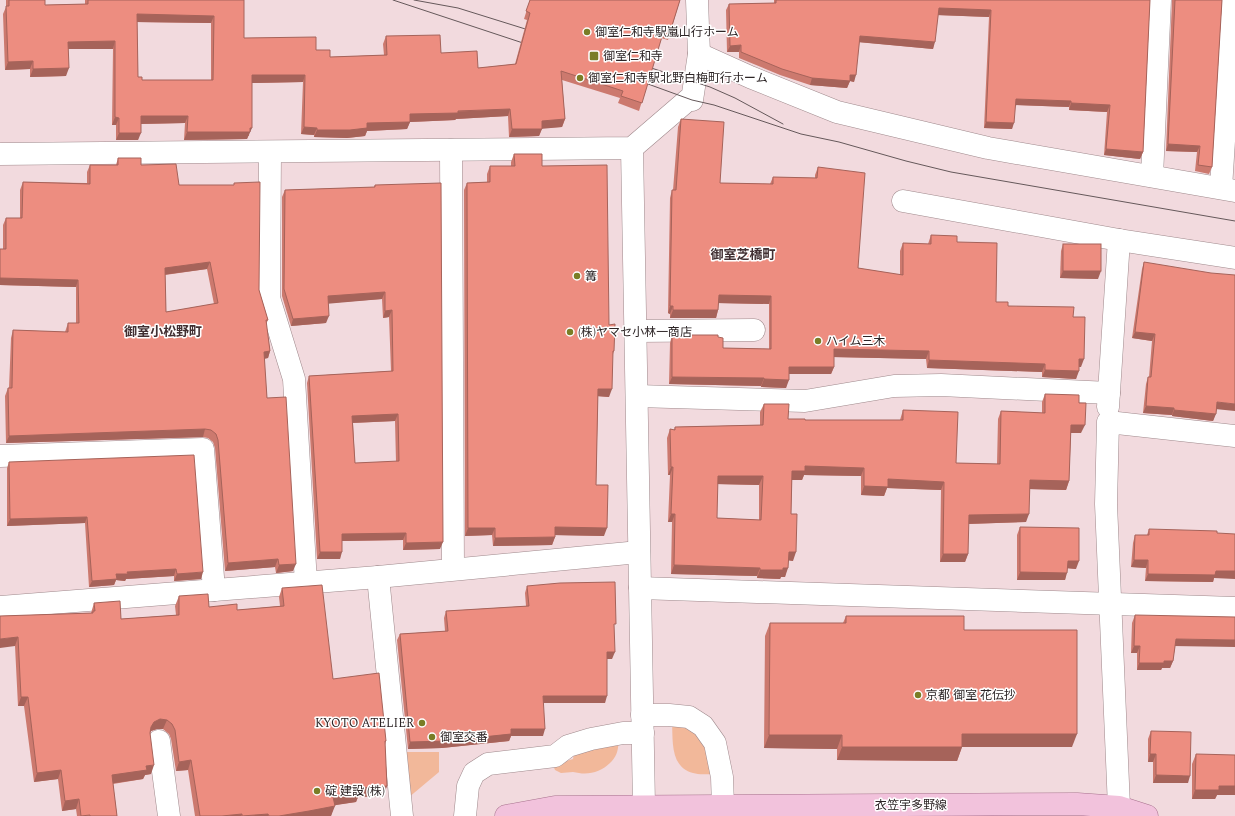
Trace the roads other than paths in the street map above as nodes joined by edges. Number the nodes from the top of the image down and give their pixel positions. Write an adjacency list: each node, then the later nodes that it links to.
1 (697, 0): 4 (street)
2 (1160, 0): 9 (street)
3 (1233, 0): 10 (street)
4 (699, 54): 5 (street); 9 (street)
5 (632, 148): 6 (street); 15 (street)
6 (451, 150): 7 (street); 22 (street)
7 (270, 152): 8 (street); 24 (street)
8 (0, 154)
9 (1152, 176): 10 (street)
10 (1228, 190)
11 (904, 201): 12 (street)
12 (1119, 240): 13 (street); 16 (street)
13 (1235, 258)
14 (754, 330): 15 (street)
15 (636, 331): 17 (street)
16 (1109, 393): 17 (street); 18 (street)
17 (637, 396): 21 (street)
18 (1108, 422): 19 (street); 27 (street)
19 (1235, 436)
20 (0, 456): 26 (street)
21 (640, 552): 22 (street); 25 (street)
22 (452, 569): 23 (street)
23 (378, 577): 24 (street); 36 (street)
24 (306, 583): 26 (street)
25 (640, 588): 27 (street); 30 (street)
26 (214, 590): 28 (street)
27 (1110, 604): 29 (street); 34 (street)
28 (0, 607)
29 (1235, 608)
30 (643, 724): 32 (street); 33 (street); 37 (street)
31 (159, 741): 35 (street)
32 (644, 806): 33 (main road, 衣笠宇多野線); 38 (main road, 衣笠宇多野線)
33 (723, 806): 34 (main road, 衣笠宇多野線)
34 (1119, 808): 39 (main road, 衣笠宇多野線)
35 (169, 816)
36 (402, 816)
37 (465, 816)
38 (506, 816)
39 (1147, 816)

